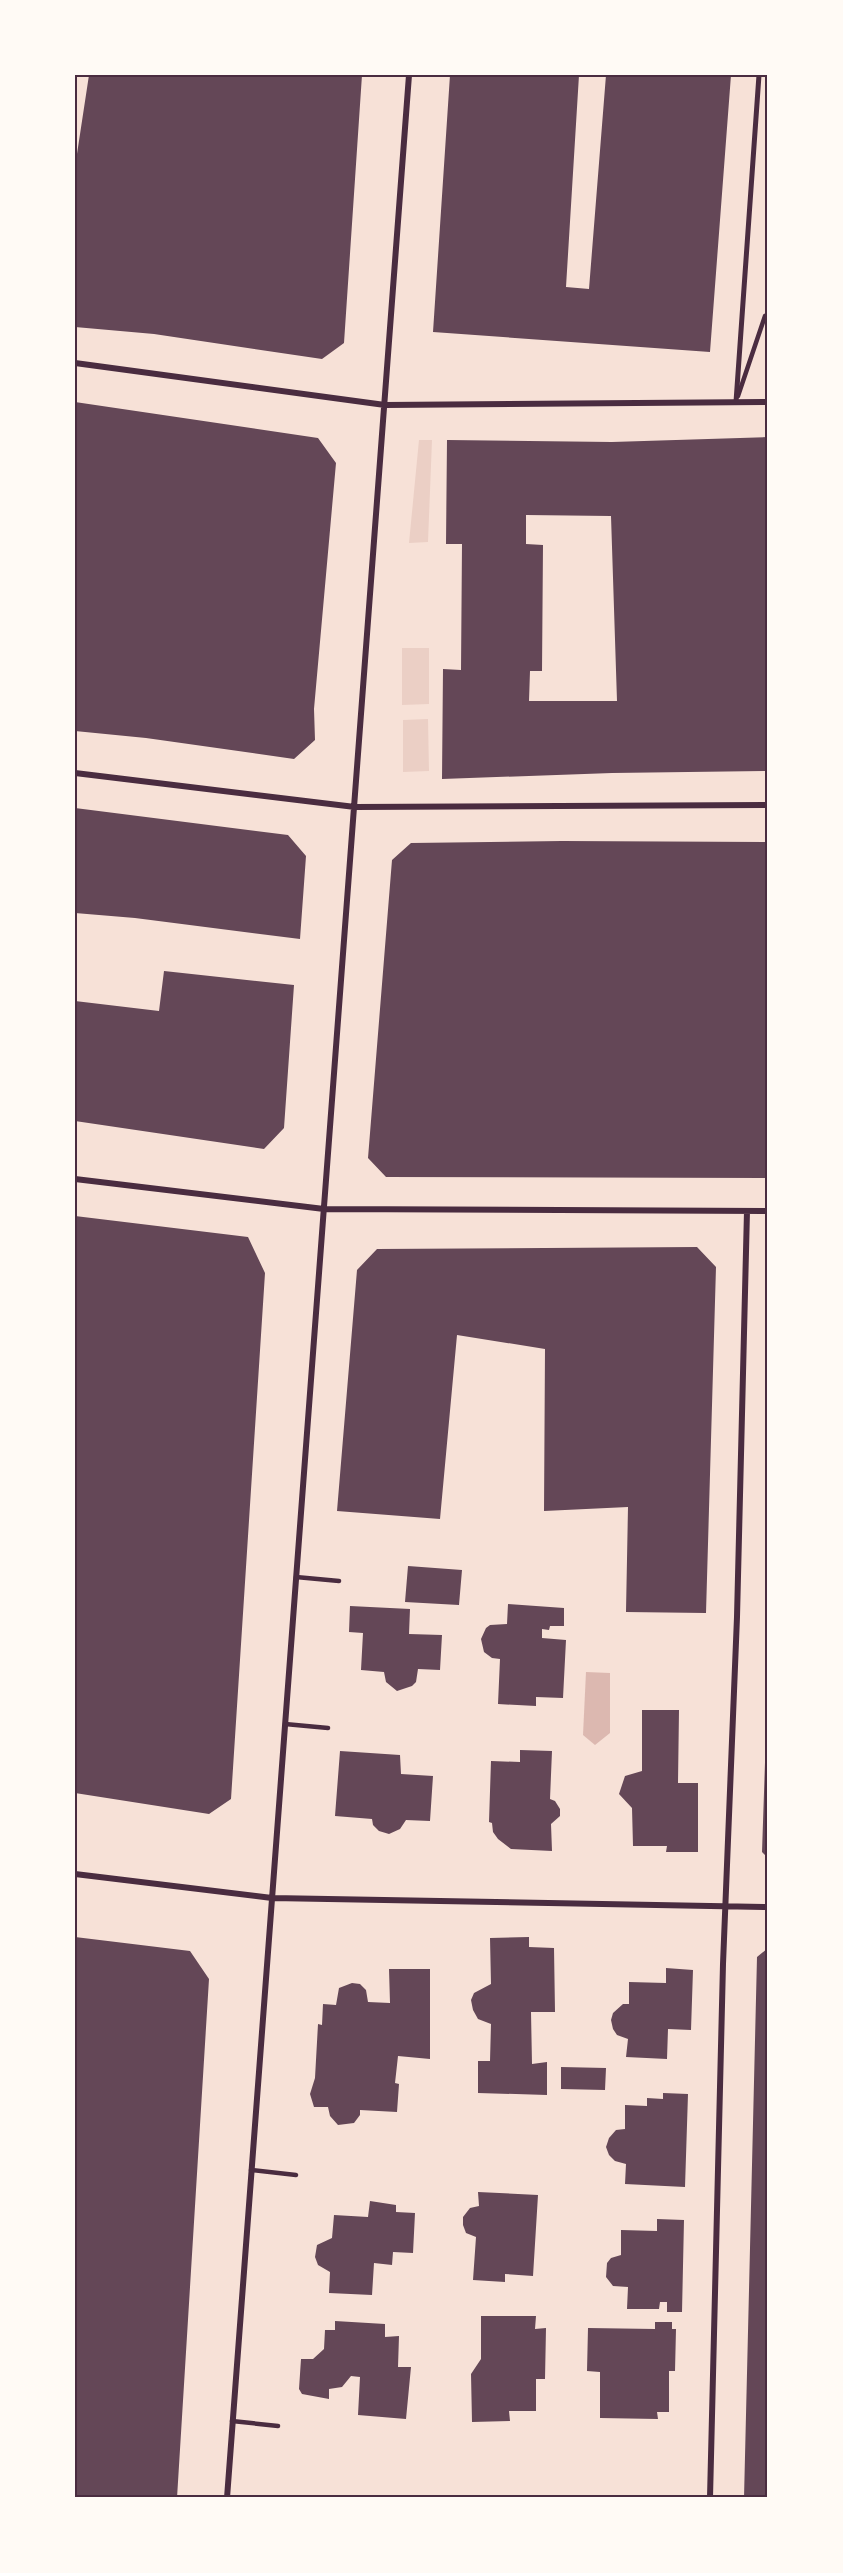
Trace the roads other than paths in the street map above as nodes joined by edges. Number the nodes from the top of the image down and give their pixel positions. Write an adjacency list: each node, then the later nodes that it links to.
1 (409, 75): 7 (street)
2 (759, 75): 5 (street)
3 (768, 315): 5 (lane)
4 (75, 363): 7 (street)
5 (736, 402): 6 (street); 7 (street)
6 (768, 402)
7 (385, 405): 10 (street)
8 (75, 773): 10 (street)
9 (768, 805): 10 (street)
10 (354, 807): 12 (street)
11 (75, 1179): 12 (street)
12 (324, 1209): 13 (street); 15 (street)
13 (747, 1211): 14 (street); 21 (street)
14 (768, 1211)
15 (296, 1577): 16 (lane); 17 (street)
16 (339, 1581)
17 (285, 1724): 18 (lane); 20 (street)
18 (328, 1728)
19 (75, 1874): 20 (street)
20 (272, 1898): 21 (street); 23 (street)
21 (726, 1906): 22 (street); 28 (street)
22 (768, 1907)
23 (251, 2170): 24 (lane); 25 (street)
24 (296, 2175)
25 (232, 2421): 26 (lane); 27 (street)
26 (278, 2426)
27 (227, 2498)
28 (710, 2498)

